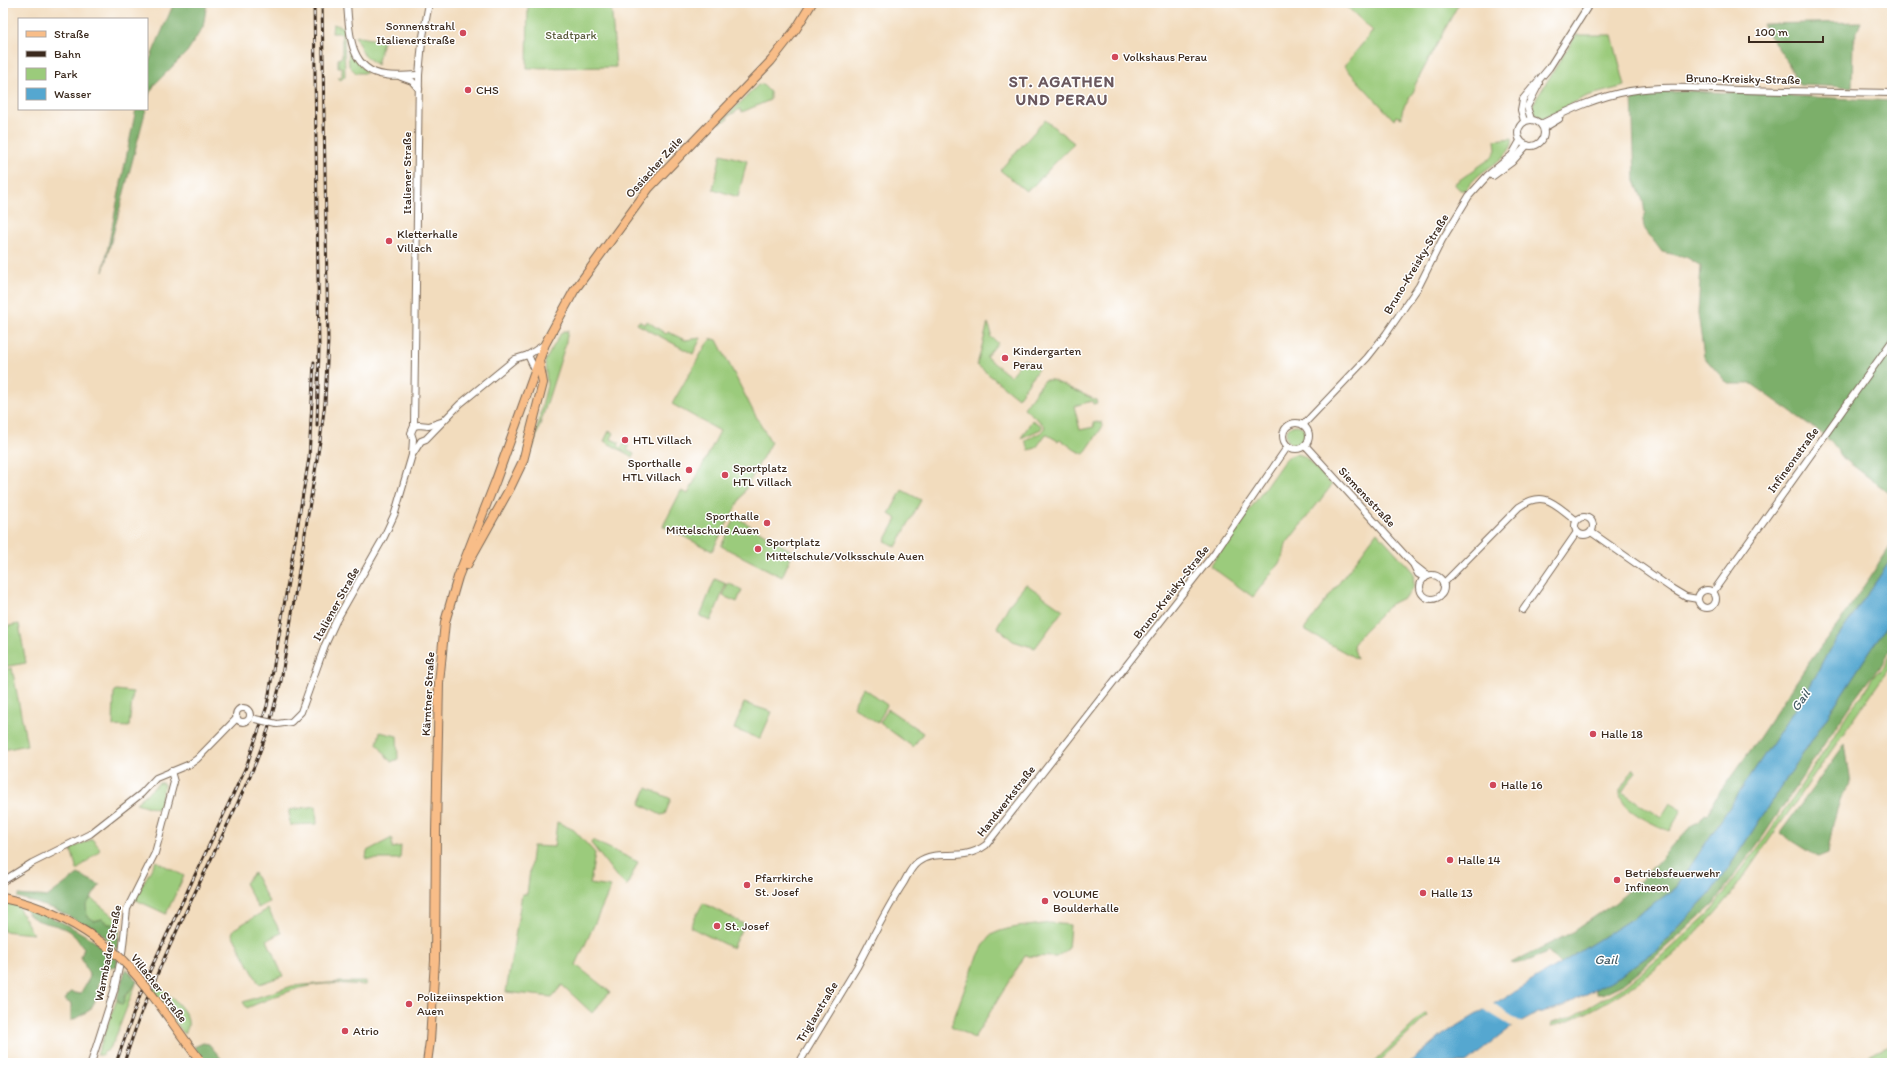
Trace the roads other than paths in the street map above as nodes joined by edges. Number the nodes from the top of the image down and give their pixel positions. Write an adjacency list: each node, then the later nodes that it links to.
1 (347, 3): 5 (street)
2 (429, 3): 6 (street, Italiener Straße)
3 (812, 3): 17 (main road, Ossiacher Zeile)
4 (1590, 3): 7 (street, Bruno-Kreisky-Straße)
5 (398, 75): 6 (street); 8 (street)
6 (419, 75): 8 (street, Italiener Straße)
7 (1543, 76): 10 (street, Bruno-Kreisky-Straße); 11 (street, Bruno-Kreisky-Straße)
8 (419, 89): 23 (street, Italiener Straße)
9 (1892, 93): 12 (street, Bruno-Kreisky-Straße)
10 (1531, 119): 11 (street); 12 (street)
11 (1524, 121): 13 (street, Bruno-Kreisky-Straße)
12 (1543, 126): 14 (street, Bruno-Kreisky-Straße)
13 (1520, 141): 14 (street); 15 (street, Bruno-Kreisky-Straße)
14 (1527, 145): 15 (street, Bruno-Kreisky-Straße)
15 (1480, 184): 22 (street, Bruno-Kreisky-Straße)
16 (1892, 341): 36 (street, Infineonstraße)
17 (545, 344): 18 (street, Ossiacher Zeile); 19 (main road, Kärntner Straße)
18 (528, 355): 20 (street); 21 (street, Ossiacher Zeile)
19 (539, 361): 20 (main road, Kärntner Straße); 33 (main road)
20 (535, 370): 33 (main road, Kärntner Straße)
21 (441, 422): 23 (street, Ossiacher Zeile); 24 (street, Ossiacher Zeile)
22 (1304, 424): 27 (street); 28 (street)
23 (419, 426): 24 (street, Italiener Straße); 25 (street, Italiener Straße)
24 (428, 436): 26 (street, Italiener Straße)
25 (413, 439): 26 (street); 29 (street, Italiener Straße)
26 (421, 441): 29 (street, Italiener Straße)
27 (1305, 445): 28 (street); 34 (street, Siemensstraße)
28 (1288, 446): 41 (street, Bruno-Kreisky-Straße)
29 (412, 454): 40 (street, Italiener Straße, bridge)
30 (1576, 520): 31 (street); 32 (street); 35 (street)
31 (1577, 532): 32 (street); 38 (street)
32 (1591, 532): 37 (street, Infineonstraße)
33 (458, 577): 48 (main road, Kärntner Straße)
34 (1426, 577): 35 (street); 35 (street)
35 (1442, 582)
36 (1713, 592): 37 (street); 37 (street, Infineonstraße)
37 (1698, 599)
38 (1522, 610)
39 (237, 718): 40 (street); 40 (street); 42 (street)
40 (252, 718)
41 (1064, 745): 45 (street, Handwerkstraße)
42 (171, 771): 43 (street); 47 (street, Warmbader Straße)
43 (3, 881)
44 (3, 898): 46 (main road, Villacher Straße, bridge)
45 (854, 972): 49 (street, Triglavstraße)
46 (200, 1061)
47 (91, 1063)
48 (427, 1063)
49 (799, 1063)

